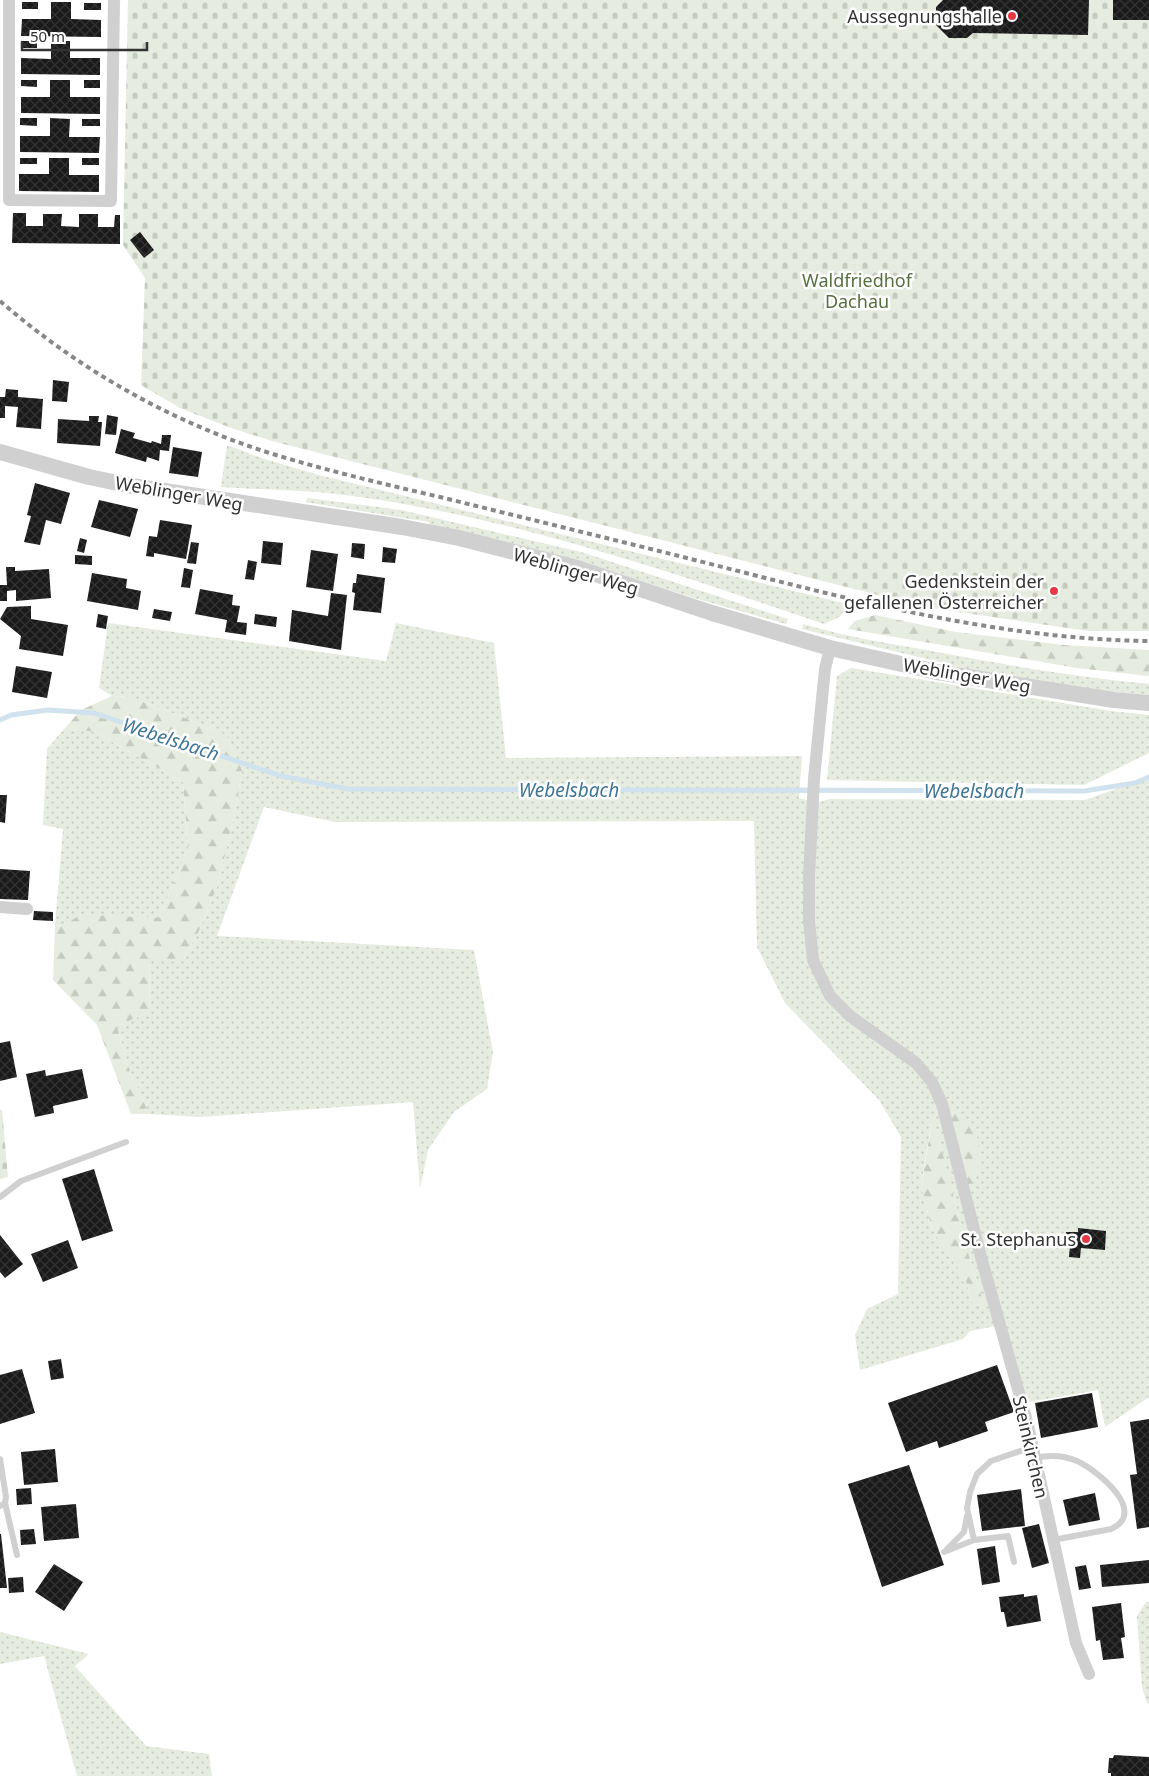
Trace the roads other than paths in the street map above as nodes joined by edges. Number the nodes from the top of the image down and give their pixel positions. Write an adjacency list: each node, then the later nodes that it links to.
1 (9, 0): 2 (street)
2 (114, 0)
3 (0, 452): 4 (street, Weblinger Weg)
4 (830, 648): 5 (street, Weblinger Weg); 10 (street, Steinkirchen)
5 (1149, 704)
6 (0, 907): 7 (street)
7 (26, 909)
8 (126, 1142): 9 (lane)
9 (0, 1197)
10 (1034, 1453): 13 (lane); 15 (street, Steinkirchen); 15 (lane)
11 (0, 1458): 12 (lane)
12 (2, 1505): 16 (lane)
13 (968, 1512): 14 (lane); 14 (lane)
14 (974, 1540): 17 (lane)
15 (1053, 1540): 18 (street, Steinkirchen)
16 (17, 1555)
17 (1014, 1562)
18 (1089, 1674)

